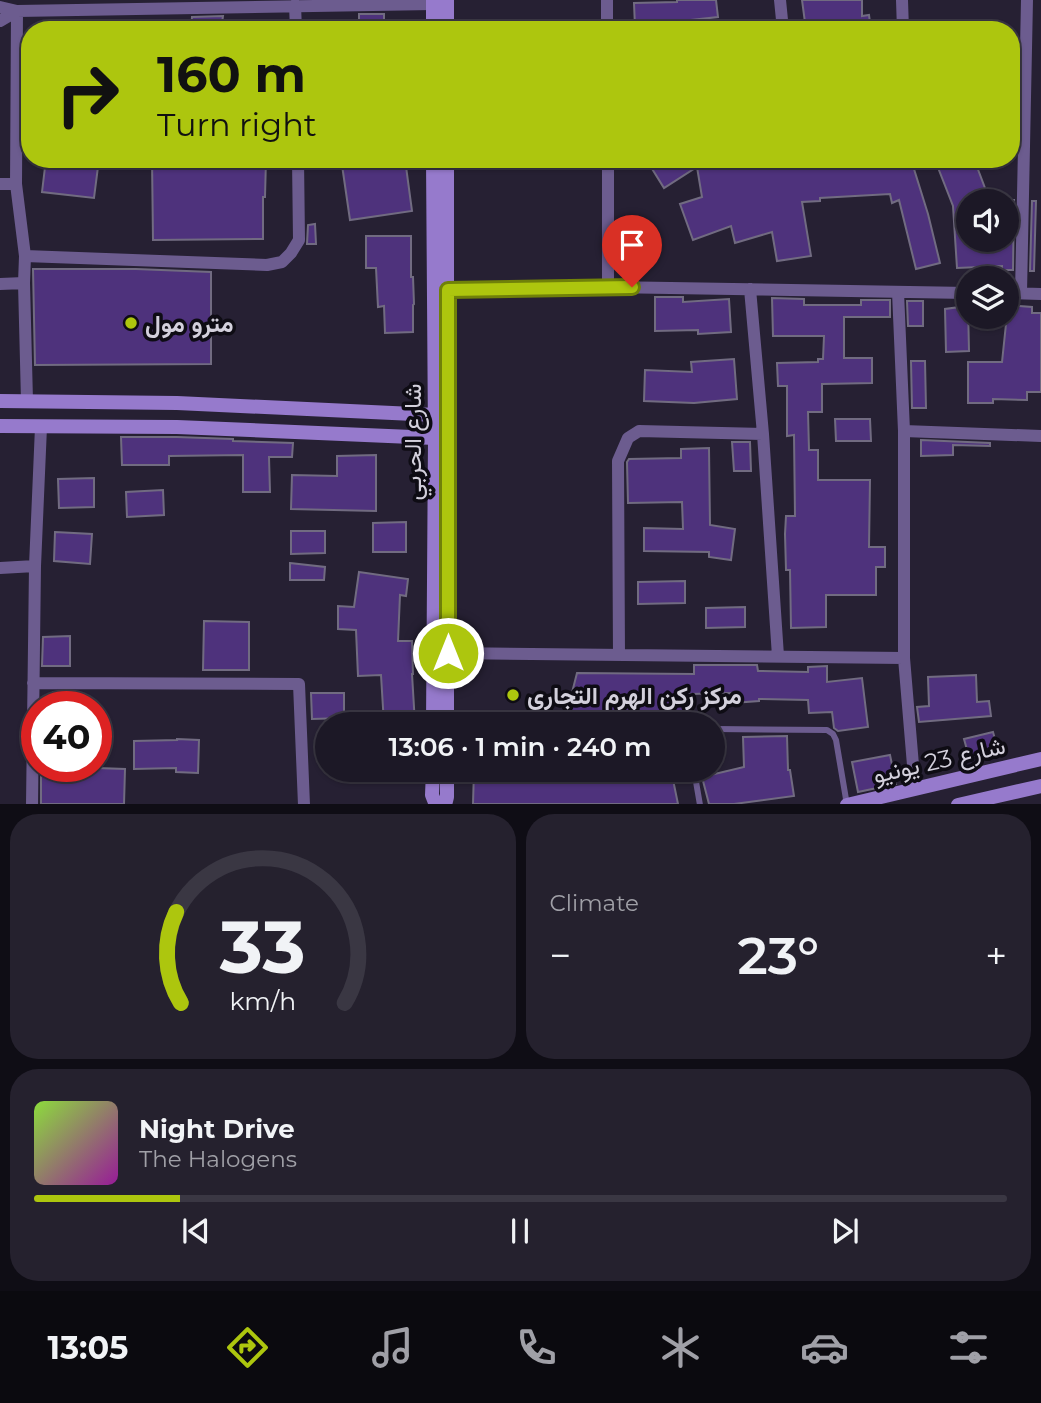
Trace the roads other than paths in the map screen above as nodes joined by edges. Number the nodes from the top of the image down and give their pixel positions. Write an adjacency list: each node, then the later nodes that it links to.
1 (607, 0): 14 (street)
2 (780, 0): 15 (street)
3 (902, 0): 16 (street)
4 (1027, 0): 33 (street)
5 (437, 1): 6 (street); 12 (street); 13 (street)
6 (287, 4): 7 (street); 11 (street)
7 (137, 5): 9 (street)
8 (0, 7): 9 (street)
9 (17, 11): 10 (street); 17 (street)
10 (0, 20)
11 (293, 21)
12 (434, 21)
13 (444, 21)
14 (607, 21)
15 (782, 21)
16 (903, 21)
17 (21, 88)
18 (21, 143): 24 (street)
19 (298, 168): 25 (street)
20 (433, 168): 38 (street, شارع الحربي)
21 (447, 168): 30 (street, شارع الحربي)
22 (608, 168): 28 (street)
23 (0, 184): 24 (street)
24 (16, 184): 25 (street)
25 (26, 256): 26 (street)
26 (24, 283): 27 (street); 36 (street)
27 (0, 285)
28 (608, 287): 29 (street); 30 (street)
29 (750, 289): 31 (street); 43 (street)
30 (448, 290): 48 (street, شارع الحربي)
31 (898, 292): 32 (street); 42 (street)
32 (956, 293)
33 (1021, 293): 34 (street)
34 (1041, 294)
35 (0, 401): 36 (street)
36 (27, 401): 37 (street)
37 (177, 402): 38 (street); 41 (street)
38 (435, 415): 45 (street, شارع الحربي)
39 (0, 426): 40 (street)
40 (41, 427): 41 (street); 46 (street)
41 (177, 427): 45 (street)
42 (904, 431): 44 (street); 51 (street)
43 (763, 434): 49 (street); 50 (street)
44 (1041, 436)
45 (435, 438): 53 (street, شارع الحربي)
46 (35, 566): 47 (street); 52 (street)
47 (0, 568)
48 (448, 653): 49 (street); 54 (street, شارع الحربي)
49 (619, 655): 50 (street)
50 (778, 656): 51 (street)
51 (904, 658): 63 (street)
52 (33, 683): 64 (street); 65 (street)
53 (433, 712)
54 (447, 712)
55 (725, 729): 69 (lane)
56 (1041, 759): 57 (street, شارع 23 يونيو)
57 (1018, 764): 58 (street); 63 (street, شارع 23 يونيو)
58 (1041, 768)
59 (433, 782): 66 (street)
60 (447, 782): 67 (street)
61 (696, 782): 68 (lane)
62 (1041, 786): 70 (street)
63 (915, 789): 69 (street, شارع 23 يونيو)
64 (32, 804)
65 (304, 804)
66 (436, 804)
67 (445, 804)
68 (700, 804)
69 (847, 804)
70 (958, 804)

